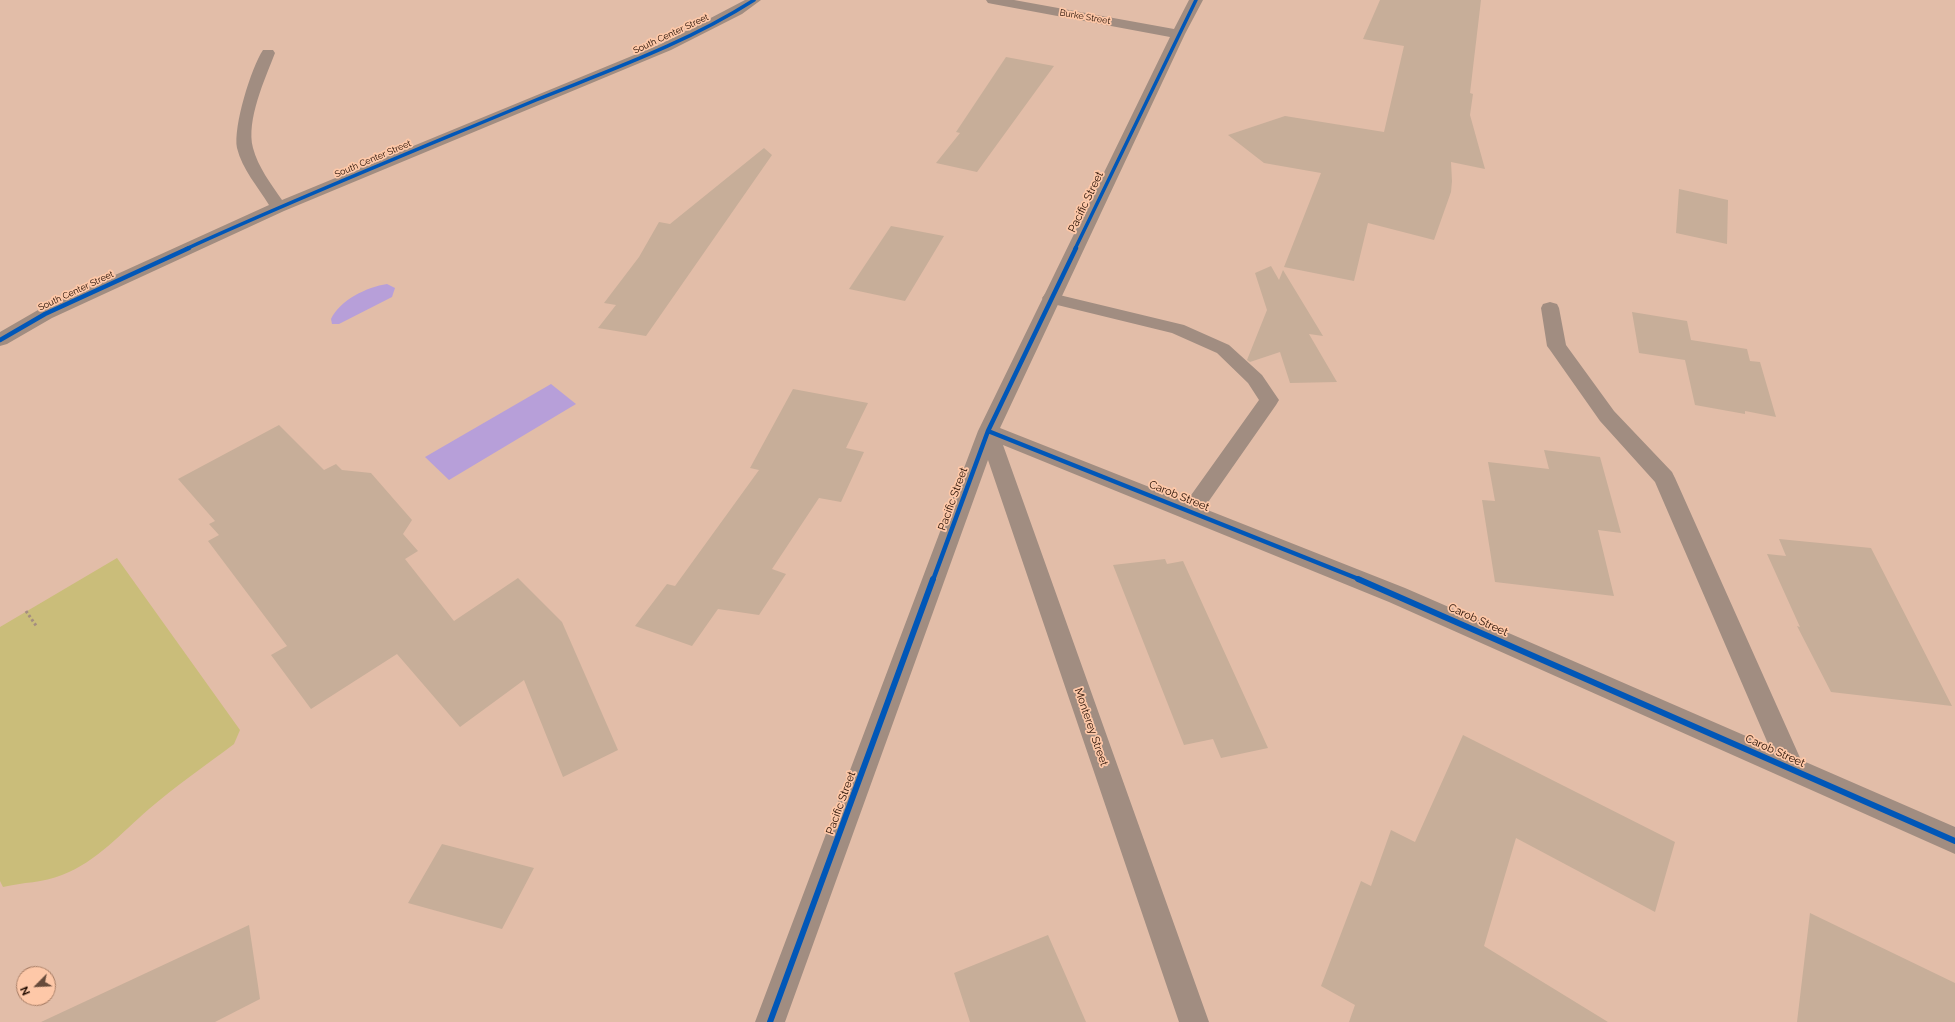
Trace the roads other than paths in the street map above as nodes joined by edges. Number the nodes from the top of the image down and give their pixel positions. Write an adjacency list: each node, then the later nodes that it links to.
1 (754, 0): 6 (street, South Center Street)
2 (993, 0): 4 (street, Burke Street)
3 (1196, 0): 4 (street, Pacific Street)
4 (1178, 34): 7 (street, Pacific Street)
5 (268, 53): 6 (street)
6 (278, 207): 9 (street, South Center Street)
7 (1051, 298): 10 (street, Pacific Street); 11 (lane)
8 (1550, 308): 12 (street)
9 (0, 340)
10 (988, 431): 11 (street, Carob Street); 14 (street, Pacific Street); 15 (street, Monterey Street)
11 (1190, 512): 12 (street, Carob Street)
12 (1792, 770): 13 (street, Carob Street)
13 (1955, 841)
14 (770, 1022)
15 (1194, 1022)

